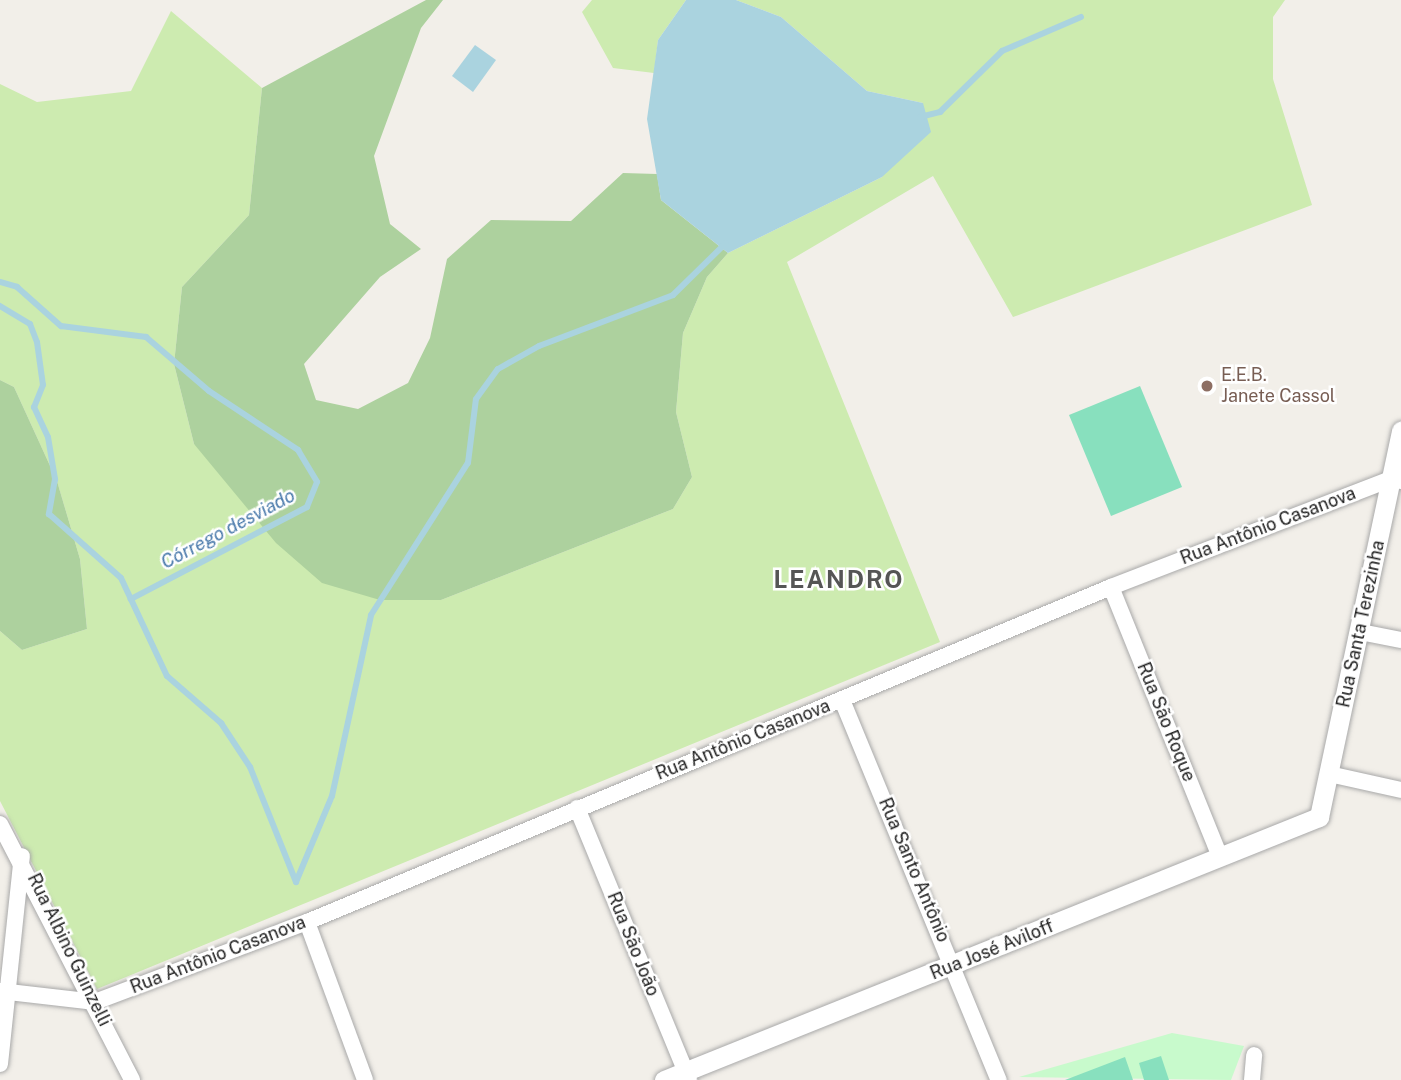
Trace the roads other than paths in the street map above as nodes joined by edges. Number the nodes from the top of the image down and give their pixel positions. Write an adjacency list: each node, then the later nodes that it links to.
1 (1401, 431): 2 (street, Rua Santa Terezinha)
2 (1396, 480): 3 (street, Rua Antônio Casanova); 4 (street, Rua Santa Terezinha)
3 (1111, 587): 6 (street, Rua Antônio Casanova); 13 (street, Rua São Roque)
4 (1360, 632): 5 (street); 7 (street, Rua Santa Terezinha)
5 (1401, 640)
6 (842, 700): 9 (street, Rua Antônio Casanova); 15 (street, Rua Santo Antônio)
7 (1329, 774): 8 (street); 10 (street, Rua Santa Terezinha)
8 (1401, 790)
9 (577, 808): 14 (street, Rua Antônio Casanova); 20 (street, Rua São João)
10 (1319, 817): 13 (street, Rua José Aviloff)
11 (0, 824): 12 (street, Rua Albino Guinzelli)
12 (22, 856): 16 (street); 17 (street, Rua Albino Guinzelli)
13 (1220, 857): 15 (street, Rua José Aviloff)
14 (307, 922): 17 (street, Rua Antônio Casanova); 22 (street)
15 (954, 965): 20 (street, Rua José Aviloff); 24 (street, Rua Santo Antônio)
16 (4, 992): 17 (street); 19 (street)
17 (95, 1002): 21 (street, Rua Albino Guinzelli)
18 (1254, 1055): 25 (street)
19 (0, 1064)
20 (687, 1076): 23 (street, Rua José Aviloff)
21 (132, 1080)
22 (365, 1080)
23 (664, 1080)
24 (999, 1080)
25 (1252, 1080)

